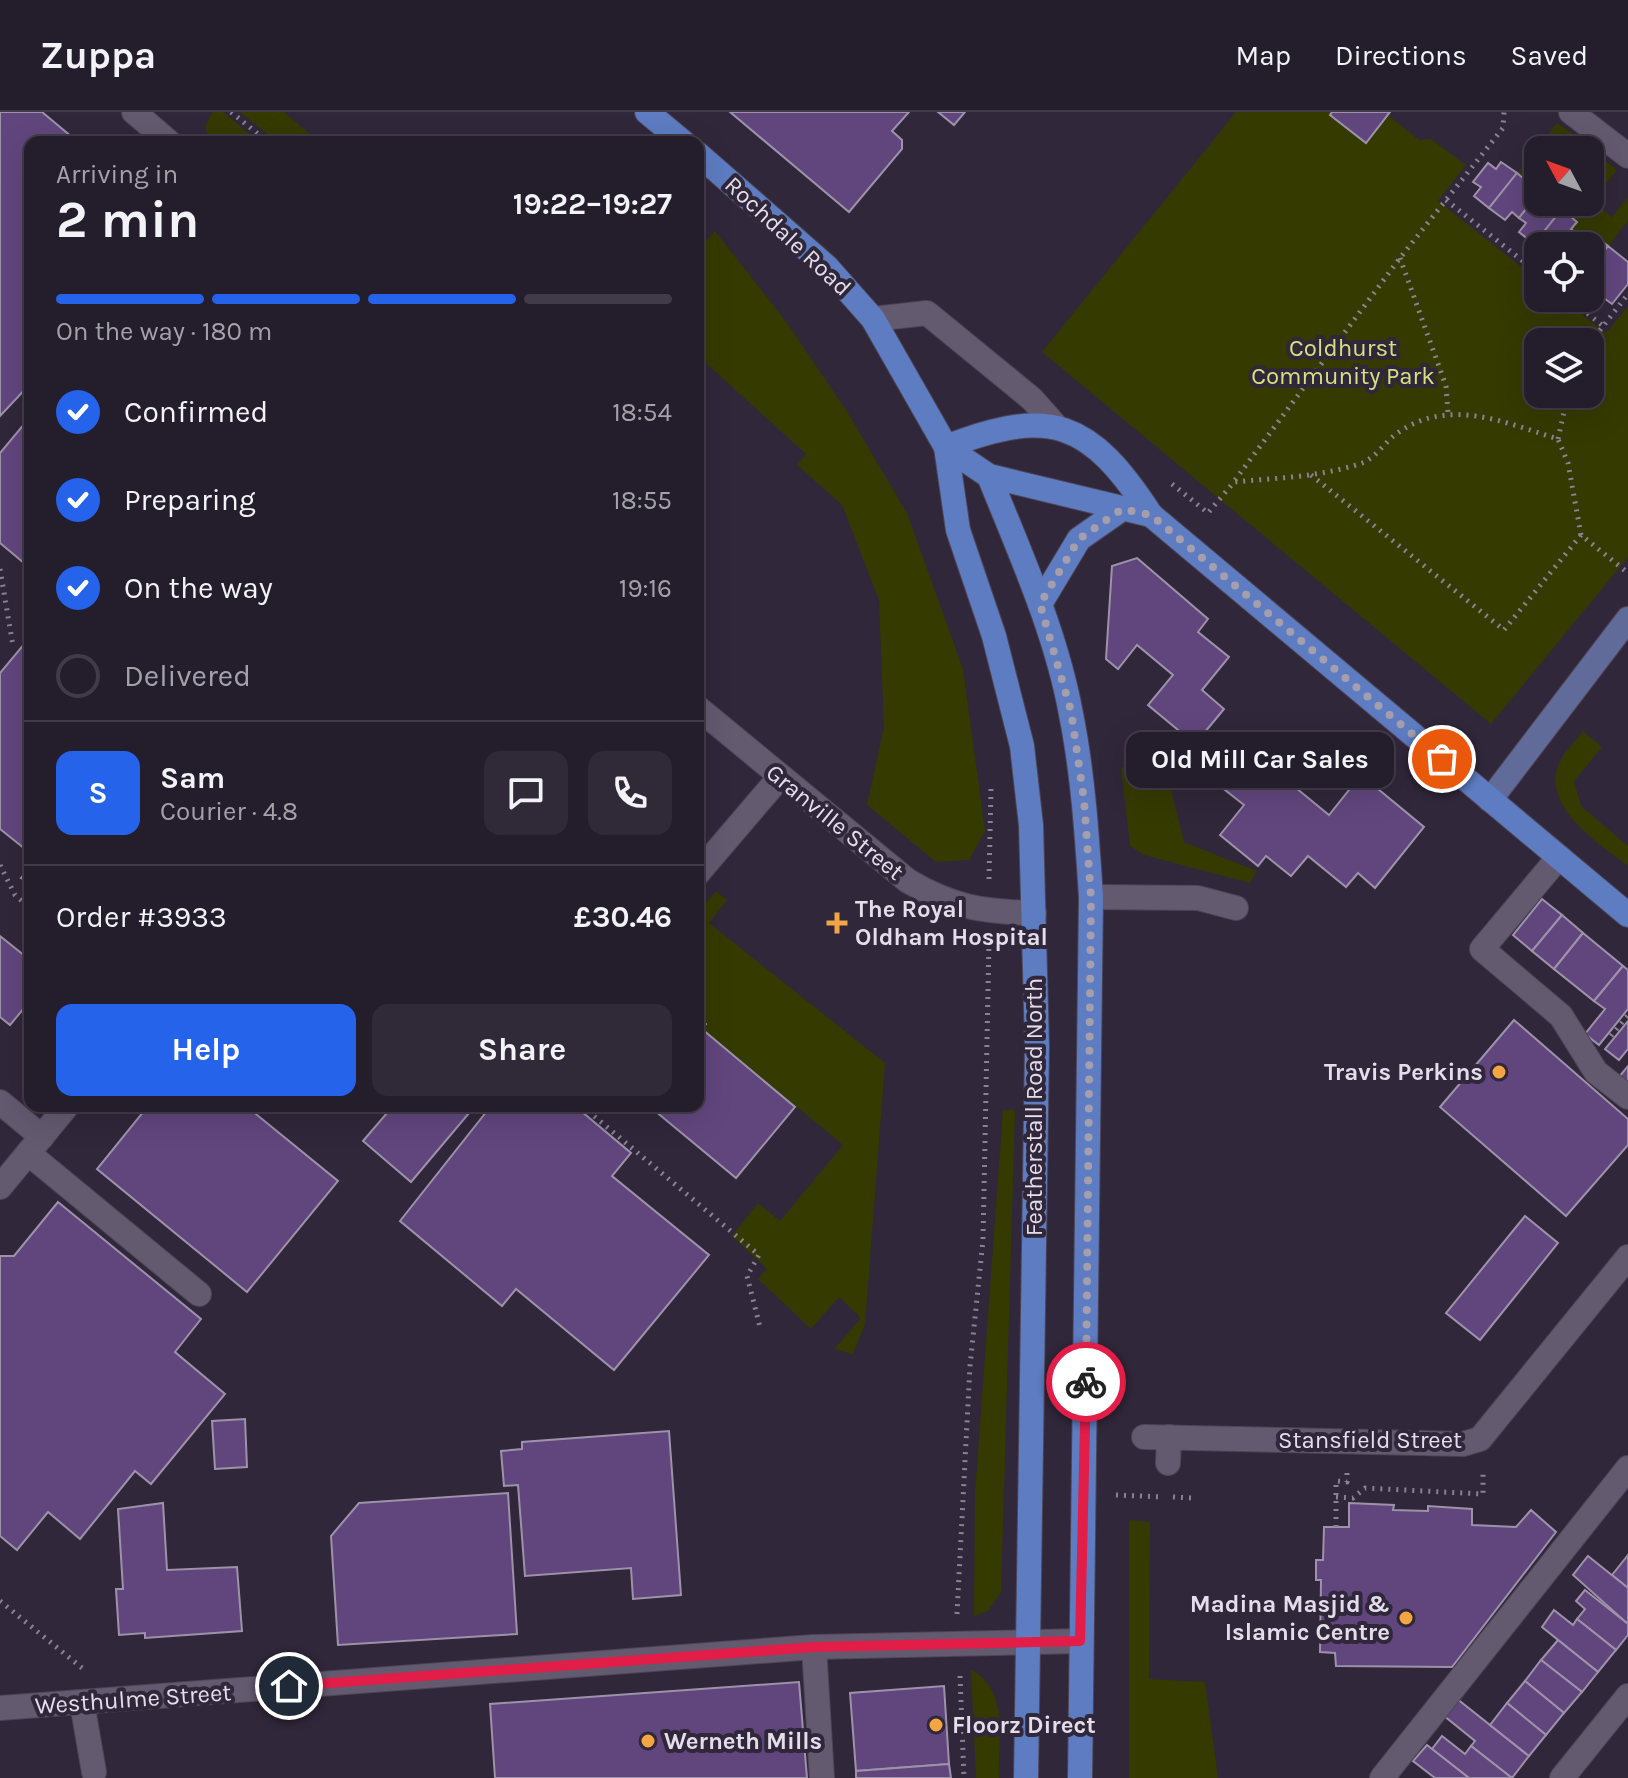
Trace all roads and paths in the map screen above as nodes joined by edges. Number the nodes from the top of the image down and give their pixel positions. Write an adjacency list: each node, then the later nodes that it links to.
1 (134, 112): 6 (street)
2 (231, 112): 7 (path)
3 (647, 112): 8 (main road)
4 (1504, 112): 11 (path)
5 (1571, 112): 9 (street)
6 (167, 128)
7 (261, 136)
8 (676, 136)
9 (1628, 156)
10 (704, 159): 16 (main road, Rochdale Road)
11 (1446, 200): 12 (path); 13 (path)
12 (1400, 258): 19 (path); 26 (path)
13 (1524, 262)
14 (1628, 294): 17 (path)
15 (1586, 312): 17 (path)
16 (873, 319): 20 (street); 22 (main road, Rochdale Road)
17 (1603, 326)
18 (1565, 408): 21 (path)
19 (1448, 413): 21 (path); 23 (path)
20 (1055, 425): 22 (main road); 28 (main road, Rochdale Road)
21 (1558, 439): 29 (path)
22 (946, 447): 24 (main road, Rochdale Road); 44 (main road, Featherstall Road North)
23 (1310, 474): 26 (path); 29 (path)
24 (989, 476): 27 (main road, Rochdale Road); 32 (main road)
25 (1162, 476): 26 (path)
26 (1234, 482)
27 (1122, 509): 28 (main road, Rochdale Road); 32 (main road)
28 (1151, 515): 37 (main road, Rochdale Road)
29 (1581, 535): 31 (path)
30 (0, 569): 34 (path)
31 (1628, 573)
32 (1040, 604): 41 (main road)
33 (1628, 619): 37 (street)
34 (13, 646)
35 (704, 713): 36 (street, Granville Street)
36 (780, 777): 40 (street); 44 (street, Granville Street)
37 (1490, 800): 38 (main road, Rochdale Road)
38 (1559, 857): 45 (main road, Rochdale Road); 47 (street)
39 (0, 865): 42 (path)
40 (704, 866)
41 (1091, 897): 43 (street); 67 (main road)
42 (24, 903)
43 (1236, 908)
44 (1034, 913): 66 (main road, Featherstall Road North)
45 (1628, 915)
46 (988, 972): 65 (path)
47 (1628, 1097)
48 (0, 1102): 51 (street)
49 (62, 1112): 51 (street)
50 (589, 1112): 55 (path)
51 (35, 1145): 52 (street); 54 (street)
52 (0, 1187)
53 (1628, 1257): 56 (street, Stansfield Street)
54 (199, 1294)
55 (760, 1327)
56 (1168, 1463)
57 (1483, 1467): 61 (path)
58 (1628, 1468): 75 (street)
59 (1336, 1481): 61 (path)
60 (1116, 1495): 62 (path)
61 (1336, 1497): 63 (path)
62 (1192, 1498)
63 (1336, 1527)
64 (0, 1601): 70 (path)
65 (957, 1616)
66 (1026, 1641): 67 (street, Westhulme Street); 68 (street, Westhulme Street); 78 (main road, Featherstall Road North)
67 (1080, 1641): 79 (main road)
68 (814, 1647): 72 (street, Westhulme Street); 76 (street)
69 (960, 1669): 77 (path)
70 (86, 1671)
71 (1628, 1698): 80 (street)
72 (82, 1703): 73 (street, Westhulme Street); 74 (street)
73 (0, 1708)
74 (94, 1772)
75 (1392, 1774)
76 (822, 1778)
77 (964, 1778)
78 (1026, 1778)
79 (1080, 1778)
80 (1562, 1778)

